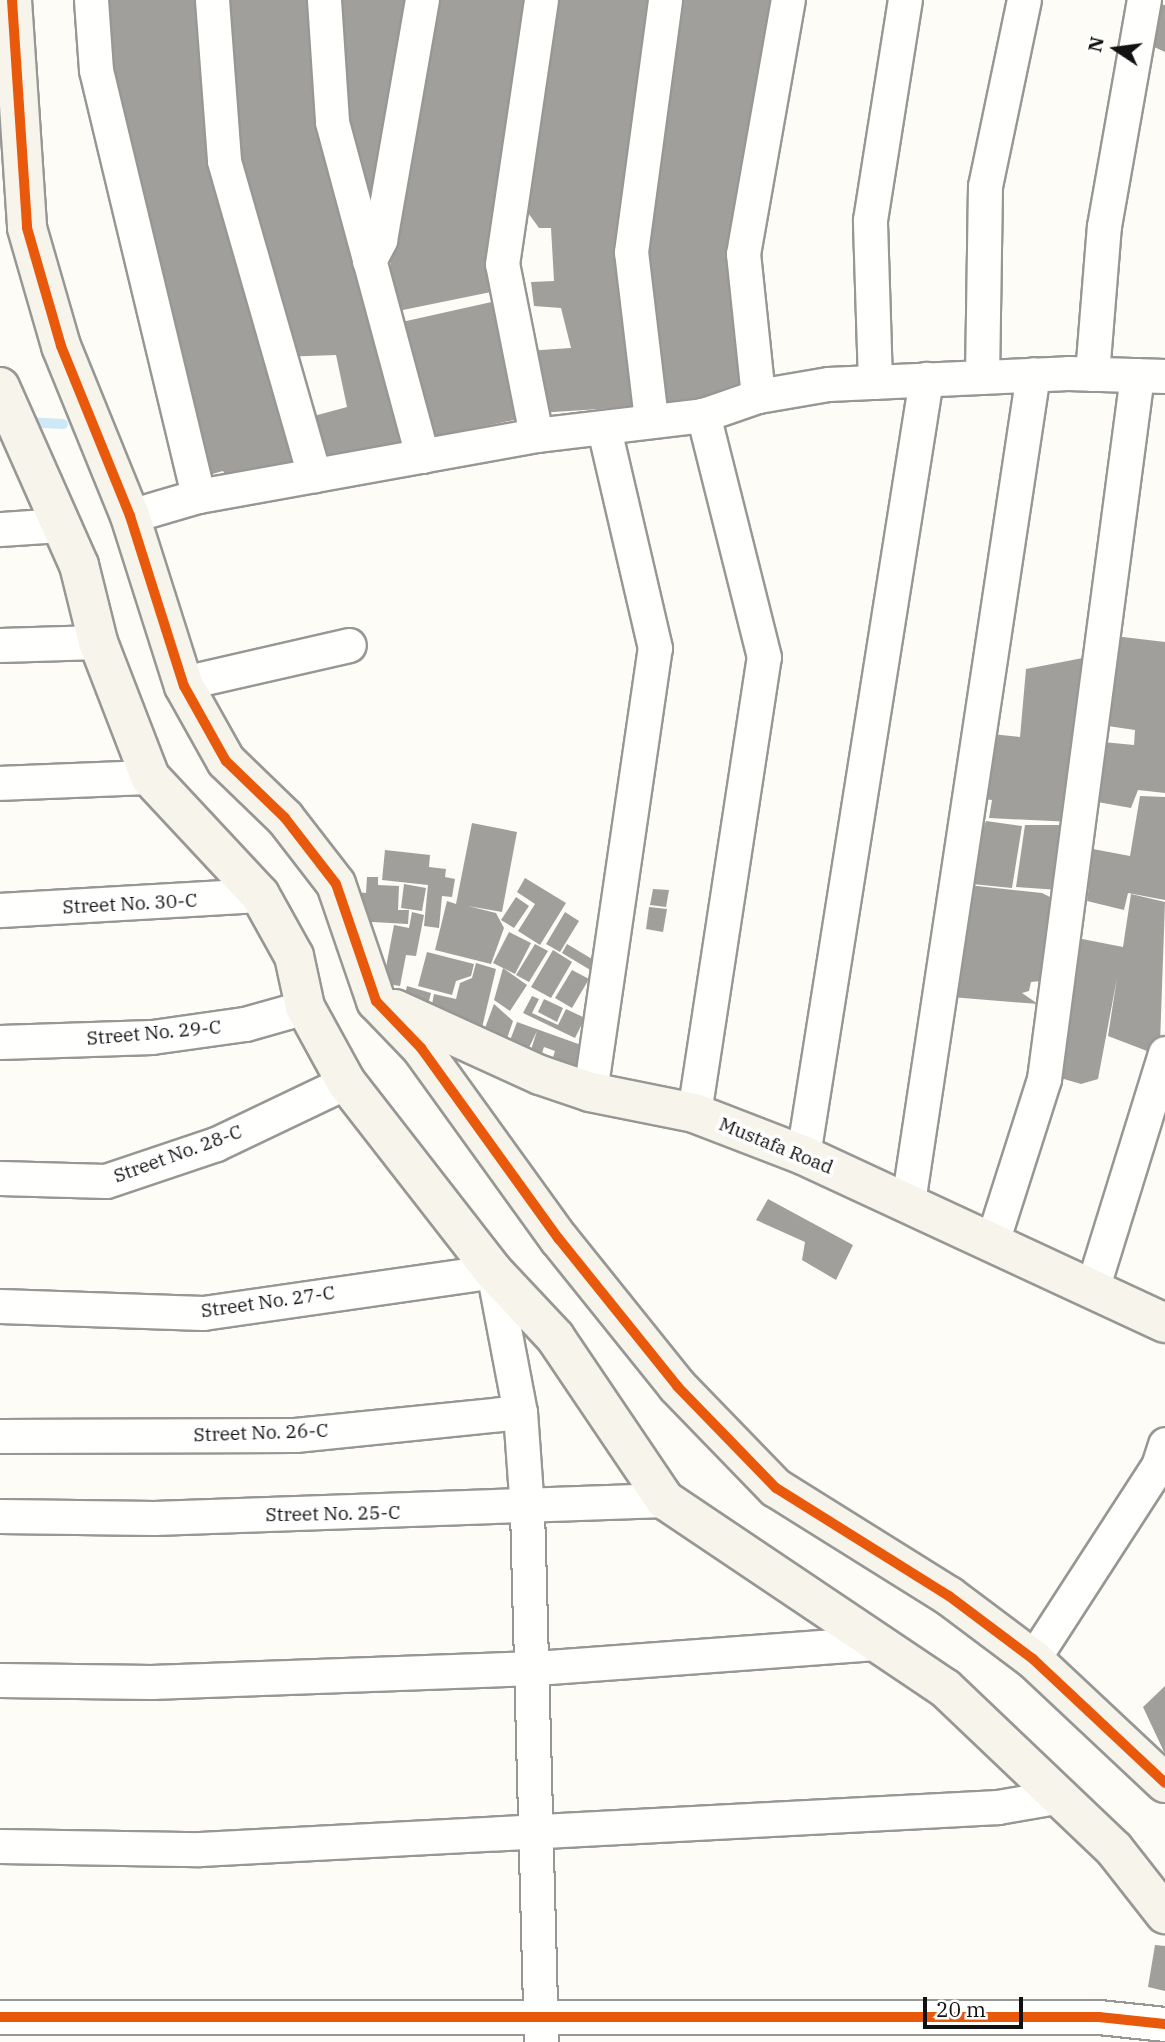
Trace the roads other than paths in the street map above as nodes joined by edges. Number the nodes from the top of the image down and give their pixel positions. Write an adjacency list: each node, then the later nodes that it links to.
1 (12, 0): 28 (street)
2 (91, 0): 27 (street)
3 (212, 0): 26 (street)
4 (324, 0): 12 (street)
5 (422, 0): 12 (street)
6 (541, 0): 24 (street)
7 (665, 0): 22 (street)
8 (788, 0): 20 (street)
9 (905, 0): 18 (street)
10 (1024, 0): 16 (street)
11 (1144, 0): 14 (street)
12 (369, 261): 25 (street)
13 (1033, 374): 14 (street); 16 (street); 48 (street)
14 (1092, 374): 15 (street)
15 (1151, 375): 49 (street)
16 (982, 377): 17 (street)
17 (926, 379): 18 (street); 46 (street)
18 (875, 382): 20 (street)
19 (0, 387): 29 (street)
20 (758, 396): 21 (street)
21 (703, 415): 22 (street); 45 (street)
22 (650, 419): 23 (street)
23 (604, 428): 24 (street); 44 (street)
24 (536, 435): 25 (street)
25 (422, 456): 26 (street)
26 (314, 475): 27 (street)
27 (198, 496): 28 (street)
28 (130, 516): 34 (street)
29 (58, 526): 30 (street); 31 (street)
30 (0, 529)
31 (98, 642): 32 (street); 35 (street)
32 (0, 645)
33 (348, 645): 34 (street)
34 (183, 682): 39 (street)
35 (150, 777): 36 (street); 37 (street)
36 (0, 783)
37 (260, 895): 38 (street, Street No. 30-C); 40 (street)
38 (0, 910)
39 (376, 1000): 44 (street, Mustafa Road); 61 (street)
40 (305, 1007): 41 (street, Street No. 29-C); 43 (street)
41 (0, 1042)
42 (1165, 1053): 51 (street)
43 (346, 1082): 47 (street, Street No. 28-C); 50 (street)
44 (590, 1092): 45 (street, Mustafa Road)
45 (694, 1113): 46 (street, Mustafa Road)
46 (803, 1155): 48 (street, Mustafa Road)
47 (0, 1178)
48 (908, 1202): 49 (street, Mustafa Road)
49 (992, 1242): 51 (street, Mustafa Road)
50 (493, 1271): 52 (street, Street No. 27-C); 54 (street); 57 (street)
51 (1092, 1289): 53 (street, Mustafa Road)
52 (0, 1306)
53 (1165, 1323)
54 (520, 1412): 55 (street, Street No. 26-C); 58 (street)
55 (0, 1436)
56 (1165, 1444): 61 (street)
57 (666, 1500): 58 (street, Street No. 25-C); 60 (street)
58 (527, 1509): 59 (street, Street No. 25-C); 62 (street)
59 (0, 1516)
60 (872, 1643): 62 (street); 65 (street)
61 (1033, 1659): 64 (street)
62 (536, 1668): 63 (street); 66 (street)
63 (0, 1680)
64 (1165, 1783)
65 (1061, 1796): 66 (street); 68 (street)
66 (534, 1832): 67 (street); 71 (street)
67 (0, 1846)
68 (1165, 1914)
69 (0, 2017): 71 (street)
70 (1165, 2024): 71 (street)
71 (541, 2030)

